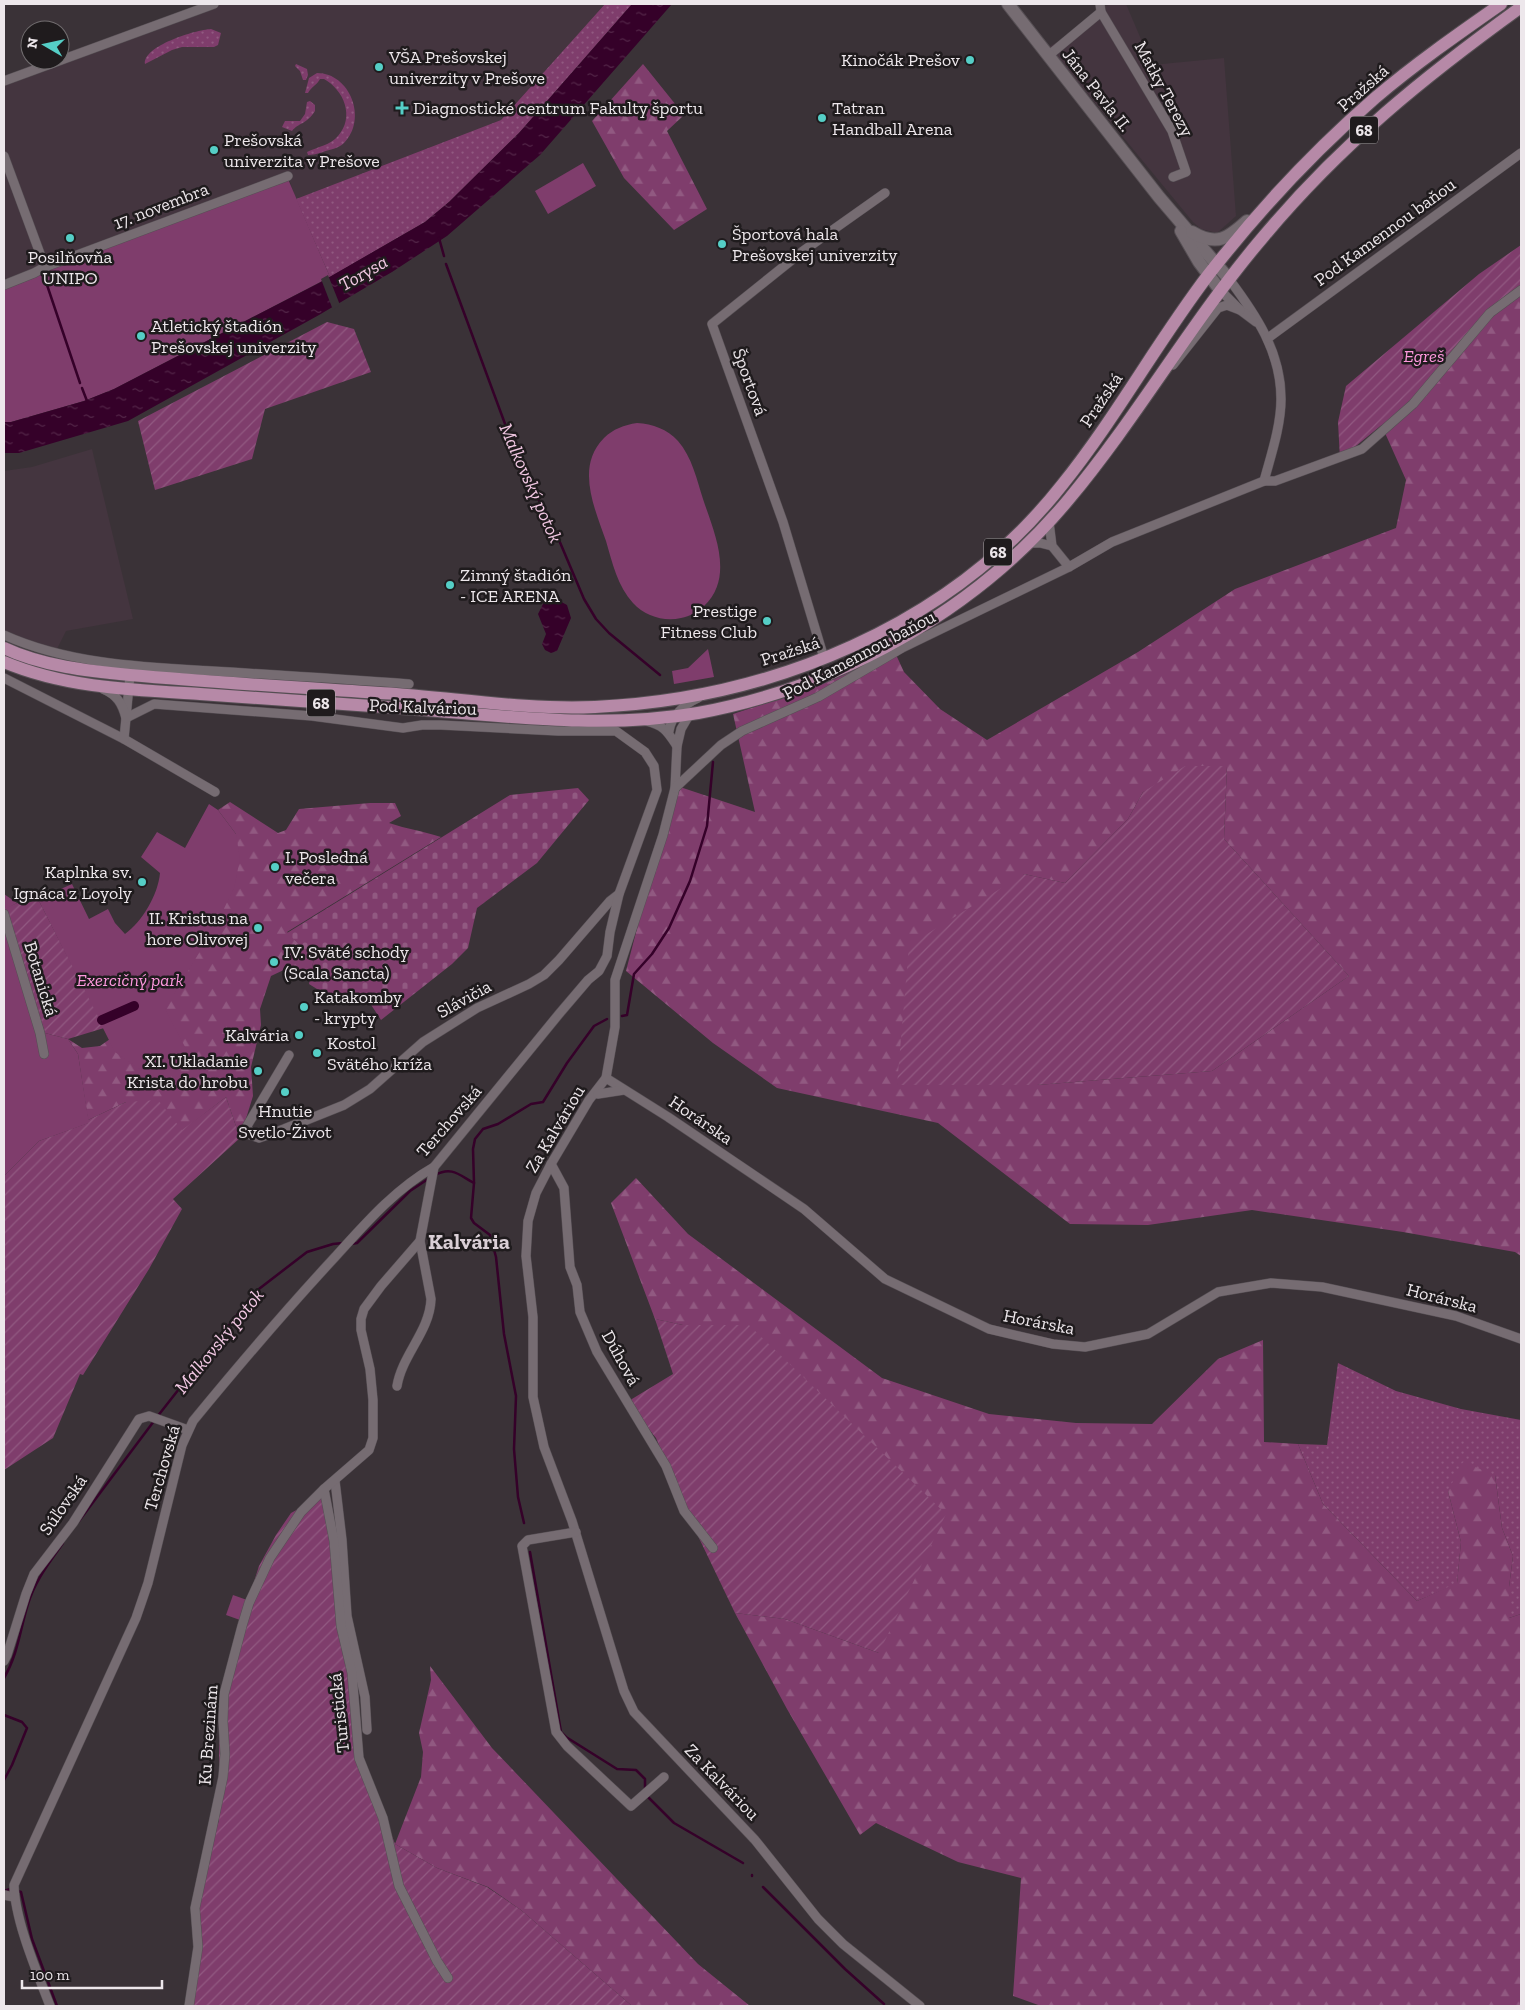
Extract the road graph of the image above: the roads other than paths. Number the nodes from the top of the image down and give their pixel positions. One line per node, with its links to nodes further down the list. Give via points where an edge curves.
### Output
1 (214, 4): 4 (street)
2 (1008, 4): 7 (street, Jána Pavla II.)
3 (1501, 4): 15 (main road, Pražská / 68, via 1428,55 1374,99)
4 (199, 6): 8 (street)
5 (1101, 8): 7 (street); 12 (street, Matky Terezy, via 1172,131 1186,172)
6 (1521, 8): 21 (main road, Pražská / 68, via 1456,54 1367,127 1311,183)
7 (1048, 56): 14 (street, Jána Pavla II.)
8 (4, 81)
9 (1521, 153): 28 (street, Pod Kamennou baňou)
10 (4, 156): 19 (street)
11 (288, 176): 19 (street, 17. novembra)
12 (1173, 177)
13 (885, 193): 37 (street, Športová, via 803,251 712,324 784,522)
14 (1159, 197): 16 (street, Jána Pavla II.); 17 (street, Jána Pavla II.)
15 (1268, 203): 16 (street, via 1224,239 1207,239); 18 (main road, Pražská / 68)
16 (1188, 230): 18 (street, Jána Pavla II.)
17 (1199, 262): 20 (street, Jána Pavla II.); 25 (street, via 1199,282)
18 (1217, 264): 20 (main road, Pražská / 68); 21 (street, Jána Pavla II.)
19 (45, 267): 22 (street, 17. novembra)
20 (1208, 275): 23 (street, Jána Pavla II.); 25 (main road, Pražská / 68)
21 (1229, 279): 23 (main road, Pražská / 68); 27 (street)
22 (4, 284)
23 (1220, 290): 26 (street); 29 (main road, Pražská / 68)
24 (1521, 290): 30 (street, Pod Kamennou baňou, via 1490,313 1413,404 1362,449 1274,481)
25 (1193, 296): 37 (main road, Pražská / 68, via 1084,456 1027,524 975,572 944,594 886,630)
26 (1240, 310): 27 (street); 29 (street, Pražská, via 1227,305 1218,308 1182,356)
27 (1260, 325): 28 (street)
28 (1268, 338): 30 (street, via 1278,366 1282,400)
29 (1150, 391): 31 (main road, Pražská / 68)
30 (1264, 481): 34 (street, Pod Kamennou baňou, via 1112,542)
31 (1049, 522): 32 (main road, Pražská / 68); 33 (street)
32 (1027, 543): 33 (street); 46 (main road, Pražská / 68, via 988,580 953,605 868,656 773,694)
33 (1052, 546): 34 (street)
34 (1069, 567): 54 (street, Pod Kamennou baňou, via 902,648 818,697 742,731)
35 (4, 635): 41 (street, Pod Kalváriou, via 50,652 96,661)
36 (4, 648): 39 (main road, Pod Kalváriou / 68, via 45,662)
37 (824, 658): 44 (main road, Pražská / 68, via 767,678)
38 (4, 662): 42 (main road, Pod Kalváriou / 68, via 58,680)
39 (130, 676): 43 (street); 45 (main road, Pod Kalváriou / 68, via 547,707 594,707)
40 (4, 678): 52 (street)
41 (409, 684)
42 (94, 686): 43 (main road, Pod Kalváriou / 68); 48 (street, via 111,692 119,699)
43 (129, 690): 48 (street); 49 (main road, Pod Kalváriou / 68, via 420,709 548,721)
44 (711, 692): 45 (main road, Pražská / 68); 47 (street, via 690,701)
45 (655, 701): 47 (street)
46 (697, 713): 47 (main road, Pražská / 68); 50 (street, via 688,717)
47 (676, 716): 49 (main road, Pod Kalváriou / 68); 50 (street); 51 (street, via 671,720)
48 (126, 718): 52 (street); 56 (street, Pod Kalváriou, via 154,704 312,716 403,728 441,725 616,731 644,752 654,766)
49 (641, 719): 51 (street)
50 (680, 729): 53 (street, Za Kalváriou)
51 (668, 732): 53 (street)
52 (124, 740): 57 (street)
53 (677, 751): 54 (street, via 681,766); 55 (street, Za Kalváriou)
54 (693, 770): 55 (street, Pod Kamennou baňou)
55 (675, 788): 56 (street); 61 (street, Za Kalváriou, via 663,835)
56 (657, 790): 58 (street, Slávičia)
57 (215, 792)
58 (619, 894): 60 (street, Terchovská, via 607,956); 63 (street, Slávičia, via 544,975 477,1008 423,1042 370,1089 344,1105 284,1129 259,1138 250,1135 247,1126)
59 (4, 914): 62 (street, Botanická)
60 (599, 972): 61 (street); 68 (street, Terchovská, via 559,1014)
61 (615, 980): 64 (street, Za Kalváriou, via 615,1027)
62 (44, 1054)
63 (290, 1055)
64 (606, 1078): 65 (street, Horárska); 67 (street, Za Kalváriou)
65 (624, 1090): 66 (street); 70 (street, Horárska, via 804,1209 886,1279 989,1329 1054,1344 1085,1347 1148,1334 1218,1292 1271,1283 1322,1287 1456,1316)
66 (598, 1094)
67 (551, 1164): 75 (street, Za Kalváriou, via 536,1193 528,1221 526,1256 533,1321 533,1397 544,1447); 76 (street, Dúhová, via 564,1188 570,1267 577,1285 580,1312 597,1352 666,1466 684,1511)
68 (433, 1175): 69 (street); 72 (street, Terchovská, via 423,1174 386,1202 235,1371)
69 (420, 1241): 71 (street, via 431,1308 398,1374); 73 (street, Ku Brezinám, via 364,1310 361,1330 370,1369 373,1438 369,1450)
70 (1521, 1339)
71 (397, 1386)
72 (188, 1430): 77 (street, Súľovská, via 149,1416 139,1419 73,1522 34,1574); 80 (street, Terchovská, via 136,1618)
73 (335, 1480): 74 (street, Ku Brezinám); 78 (street, Turistická, via 347,1616 365,1697)
74 (324, 1489): 82 (street, Turistická, via 334,1541 341,1626 352,1673 359,1758 383,1818 399,1886); 84 (street, Ku Brezinám, via 301,1512 270,1558 249,1603 236,1646 224,1694 223,1777 195,1908 198,1947)
75 (576, 1532): 79 (street, via 528,1540 522,1546 556,1732 631,1806); 85 (street, Za Kalváriou, via 624,1691 634,1712 755,1840 818,1919 843,1944)
76 (713, 1548)
77 (4, 1661)
78 (366, 1730)
79 (664, 1777)
80 (14, 1892): 81 (street); 83 (street, via 33,1962)
81 (4, 1895)
82 (448, 1978)
83 (50, 2006)
84 (189, 2006)
85 (920, 2006)

